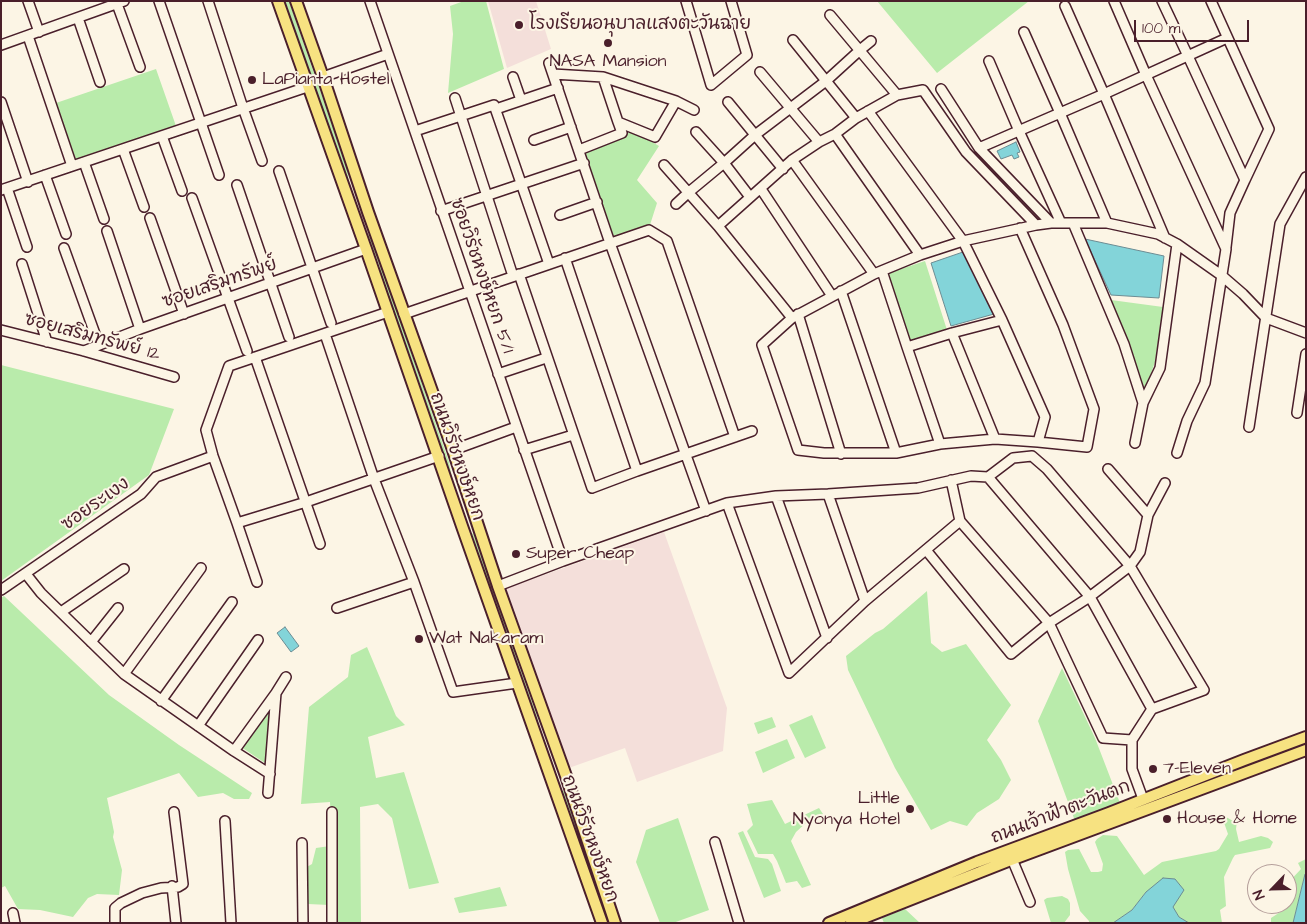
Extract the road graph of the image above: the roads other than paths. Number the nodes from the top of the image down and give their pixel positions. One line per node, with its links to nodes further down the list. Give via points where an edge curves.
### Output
1 (28, 1): 17 (street)
2 (159, 1): 57 (street)
3 (208, 1): 48 (street)
4 (278, 1): 38 (main road, ถนนวิรัชหงษ์หยก)
5 (296, 1): 33 (main road, ถนนวิรัชหงษ์หยก)
6 (370, 1): 25 (street, ซอยวิรัชหงษ์หยก 5/1)
7 (686, 1): 8 (street, via 711,84 747,55)
8 (731, 1)
9 (1114, 1): 32 (street)
10 (1162, 1): 26 (street)
11 (1211, 1): 20 (street)
12 (121, 3): 13 (street); 29 (street)
13 (98, 6): 16 (street)
14 (1065, 6): 41 (street)
15 (830, 15): 24 (street)
16 (78, 18): 17 (street); 37 (street)
17 (39, 32): 19 (street)
18 (1024, 32): 53 (street)
19 (28, 36): 23 (street); 76 (street)
20 (1227, 38): 26 (street); 82 (street, via 1269,129)
21 (793, 40): 36 (street)
22 (871, 41): 24 (street)
23 (1, 45)
24 (860, 50): 36 (street); 42 (street)
25 (388, 54): 33 (street); 59 (street, ซอยวิรัชหงษ์หยก 5/1)
26 (1188, 56): 32 (street); 82 (street)
27 (989, 61): 60 (street)
28 (549, 62): 31 (street)
29 (140, 68)
30 (760, 72): 49 (street)
31 (553, 74): 34 (street); 39 (street)
32 (1146, 75): 41 (street); 117 (street)
33 (323, 77): 97 (main road, ถนนวิรัชหงษ์หยก)
34 (602, 77): 45 (street); 56 (street)
35 (513, 78): 44 (street)
36 (826, 81): 49 (street); 55 (street)
37 (100, 82)
38 (307, 87): 48 (street); 99 (main road, ถนนวิรัชหงษ์หยก)
39 (558, 88): 44 (street); 58 (street)
40 (940, 89): 67 (street)
41 (1104, 94): 53 (street); 111 (street)
42 (897, 95): 52 (street); 106 (street, via 923,90 966,152)
43 (455, 98): 54 (street)
44 (521, 100): 50 (street)
45 (676, 101): 51 (street); 56 (street, via 655,137)
46 (1, 102): 83 (street)
47 (728, 102): 63 (street)
48 (243, 108): 57 (street); 71 (street)
49 (791, 108): 63 (street); 66 (street)
50 (496, 109): 54 (street, via 494,105); 84 (street)
51 (694, 110)
52 (868, 111): 55 (street); 112 (street)
53 (1060, 113): 60 (street); 105 (street)
54 (461, 115): 59 (street); 90 (street)
55 (856, 118): 62 (street)
56 (618, 122): 69 (street, via 622,134)
57 (200, 123): 64 (street); 80 (street)
58 (571, 127): 65 (street); 69 (street)
59 (415, 131): 96 (street, ซอยวิรัชหงษ์หยก 5/1)
60 (1019, 131): 67 (street); 103 (street)
61 (696, 132): 74 (street)
62 (835, 134): 66 (street); 119 (street)
63 (755, 135): 74 (street); 77 (street)
64 (162, 136): 68 (street); 88 (street)
65 (534, 140)
66 (819, 142): 70 (street)
67 (979, 148): 102 (street)
68 (123, 149): 72 (street); 95 (street)
69 (580, 150): 73 (street)
70 (792, 160): 77 (street); 124 (street)
71 (262, 161)
72 (84, 162): 76 (street); 101 (street)
73 (584, 163): 84 (street); 93 (street)
74 (724, 163): 89 (street); 91 (street)
75 (664, 165): 89 (street)
76 (72, 166): 79 (street)
77 (783, 168): 86 (street)
78 (279, 171): 123 (street)
79 (46, 175): 83 (street); 110 (street)
80 (219, 175)
81 (1306, 177): 135 (street, via 1280,224)
82 (1245, 180): 117 (street, via 1230,213)
83 (28, 182): 87 (street)
84 (521, 184): 90 (street); 122 (street)
85 (237, 185): 127 (street)
86 (761, 189): 91 (street); 129 (street)
87 (4, 190): 115 (street)
88 (182, 191)
89 (689, 192): 94 (street); 107 (street)
90 (487, 196): 96 (street); 125 (street)
91 (750, 197): 107 (street)
92 (192, 198): 130 (street)
93 (597, 202): 98 (street); 113 (street)
94 (676, 204)
95 (144, 207)
96 (441, 211): 128 (street, ซอยวิรัชหงษ์หยก 5/1)
97 (368, 212): 99 (main road); 133 (main road, ถนนวิรัชหงษ์หยก)
98 (560, 215)
99 (354, 217): 118 (main road, ถนนวิรัชหงษ์หยก)
100 (150, 218): 132 (street)
101 (104, 219)
102 (1051, 223): 103 (street); 106 (street)
103 (1062, 223): 104 (street)
104 (1073, 223): 105 (street); 155 (street, via 1124,344)
105 (1107, 223): 111 (street)
106 (1036, 225): 108 (street)
107 (718, 226): 134 (street)
108 (1020, 228): 112 (street); 163 (street, via 1064,325 1094,409 1087,447)
109 (107, 231): 138 (street)
110 (66, 234)
111 (1165, 238): 114 (street)
112 (963, 241): 119 (street); 136 (street)
113 (610, 243): 120 (street); 161 (street, via 649,230 667,241); 170 (street)
114 (1177, 244): 126 (street); 155 (street, via 1160,368)
115 (26, 247)
116 (64, 248): 145 (street)
117 (1226, 248): 126 (street)
118 (366, 249): 123 (street, ซอยเสริมทรัพย์); 131 (main road, ถนนวิรัชหงษ์หยก)
119 (920, 255): 124 (street)
120 (565, 258): 122 (street); 175 (street)
121 (22, 264): 144 (street)
122 (549, 264): 125 (street)
123 (312, 269): 127 (street, ซอยเสริมทรัพย์); 137 (street)
124 (878, 272): 129 (street); 146 (street)
125 (516, 275): 128 (street); 151 (street)
126 (1221, 275): 135 (street); 169 (street, via 1205,383 1187,421)
127 (271, 284): 130 (street, ซอยเสริมทรัพย์); 143 (street)
128 (469, 291): 133 (street); 152 (street, ซอยวิรัชหงษ์หยก 5/1)
129 (837, 294): 134 (street); 168 (street)
130 (229, 298): 132 (street, ซอยเสริมทรัพย์); 148 (street)
131 (388, 312): 142 (street); 173 (main road, ถนนวิรัชหงษ์หยก)
132 (184, 314): 138 (street, ซอยเสริมทรัพย์)
133 (404, 314): 166 (main road, ถนนวิรัชหงษ์หยก)
134 (795, 316): 171 (street); 171 (street, via 762,345 798,450)
135 (1266, 318): 141 (street); 158 (street)
136 (1002, 320): 140 (street); 163 (street, via 1045,417)
137 (331, 323)
138 (140, 329): 145 (street, ซอยเสริมทรัพย์)
139 (1, 330): 144 (street, ซอยเสริมทรัพย์ 12)
140 (952, 333): 146 (street); 162 (street)
141 (1306, 333)
142 (325, 334): 150 (street); 177 (street)
143 (289, 336)
144 (47, 342): 147 (street, ซอยเสริมทรัพย์ 12)
145 (99, 345): 147 (street, ซอยเสริมทรัพย์)
146 (907, 347): 165 (street)
147 (84, 351): 153 (street, ซอยเสริมทรัพย์ 12)
148 (247, 351)
149 (1306, 354): 154 (street)
150 (256, 357): 172 (street, via 230,366 206,430); 182 (street)
151 (546, 358): 152 (street); 160 (street)
152 (498, 374): 157 (street, ซอยวิรัชหงษ์หยก 5/1)
153 (174, 377)
154 (1303, 389): 156 (street)
155 (1143, 403): 164 (street)
156 (1296, 413)
157 (516, 426): 166 (street); 167 (street, ซอยวิรัชหงษ์หยก 5/1)
158 (1249, 427)
159 (752, 431): 161 (street)
160 (573, 435): 167 (street); 175 (street, via 592,488)
161 (734, 437): 170 (street)
162 (995, 439): 163 (street); 165 (street)
163 (1038, 442)
164 (1135, 443)
165 (940, 444): 168 (street)
166 (453, 450): 188 (main road, ถนนวิรัชหงษ์หยก)
167 (524, 450): 192 (street, ซอยวิรัชหงษ์หยก 5/1)
168 (896, 453): 171 (street)
169 (1177, 453)
170 (686, 454): 175 (street); 184 (street)
171 (842, 454)
172 (213, 456): 187 (street); 196 (street, ซอยระเงง, via 156,477 141,494)
173 (438, 456): 177 (street); 189 (main road, ถนนวิรัชหงษ์หยก)
174 (1108, 469): 185 (street)
175 (637, 471)
176 (988, 477): 178 (street); 193 (street, via 1013,458 1032,456 1047,469); 201 (street)
177 (374, 479): 182 (street); 198 (street)
178 (951, 480): 180 (street, via 918,488); 186 (street)
179 (1165, 483): 185 (street)
180 (828, 494): 181 (street); 202 (street)
181 (776, 496): 183 (street); 208 (street)
182 (306, 502): 187 (street); 190 (street)
183 (727, 503): 184 (street); 208 (street, via 788,672)
184 (706, 511): 192 (street)
185 (1148, 515): 193 (street, via 1140,552)
186 (960, 521): 191 (street); 207 (street)
187 (238, 523): 197 (street)
188 (477, 524): 189 (main road); 199 (main road, ถนนวิรัชหงษ์หยก)
189 (463, 529): 213 (main road, ถนนวิรัชหงษ์หยก)
190 (320, 544)
191 (926, 550): 202 (street); 207 (street, via 1012,654)
192 (563, 561): 199 (street)
193 (1130, 566): 201 (street); 216 (street, via 1204,690)
194 (201, 568): 211 (street)
195 (124, 569): 206 (street)
196 (26, 574): 200 (street, ซอยระเงง); 206 (street)
197 (257, 582)
198 (414, 582): 205 (street); 213 (street, via 453,692)
199 (498, 586): 223 (main road, ถนนวิรัชหงษ์หยก)
200 (1, 590)
201 (1090, 597): 207 (street); 216 (street)
202 (865, 601): 208 (street)
203 (232, 602): 215 (street)
204 (118, 608): 210 (street)
205 (337, 608)
206 (60, 612): 210 (street)
207 (1049, 623): 219 (street, via 1103,738)
208 (827, 638)
209 (258, 640): 217 (street)
210 (91, 642): 211 (street)
211 (124, 674): 215 (street)
212 (286, 677): 214 (street)
213 (517, 683): 224 (main road, ถนนวิรัชหงษ์หยก)
214 (276, 693): 221 (street); 222 (street)
215 (161, 701): 217 (street)
216 (1152, 709): 219 (street)
217 (198, 726): 221 (street)
218 (1306, 737): 226 (main road, ถนนเจ้าฟ้าตะวันตก)
219 (1132, 740): 226 (street, via 1132,769)
220 (1306, 750): 232 (main road, ถนนเจ้าฟ้าตะวันตก)
221 (234, 751): 222 (street)
222 (270, 774): 225 (street)
223 (566, 776): 224 (main road); 243 (main road, ถนนวิรัชหงษ์หยก)
224 (552, 781): 242 (main road, ถนนวิรัชหงษ์หยก)
225 (268, 792)
226 (1143, 799): 245 (main road, ถนนเจ้าฟ้าตะวันตก)
227 (174, 812): 233 (street, via 183,882 181,886)
228 (332, 812): 241 (street)
229 (225, 821): 239 (street)
230 (715, 842): 244 (street)
231 (302, 843): 240 (street)
232 (1012, 859): 234 (street); 246 (main road, ถนนเจ้าฟ้าตะวันตก)
233 (172, 886): 237 (street, via 142,893 117,905); 238 (street)
234 (1030, 902)
235 (13, 913): 236 (street)
236 (15, 923)
237 (115, 923)
238 (176, 923)
239 (231, 923)
240 (303, 923)
241 (332, 923)
242 (602, 923)
243 (615, 923)
244 (739, 923)
245 (829, 923)
246 (852, 923)

